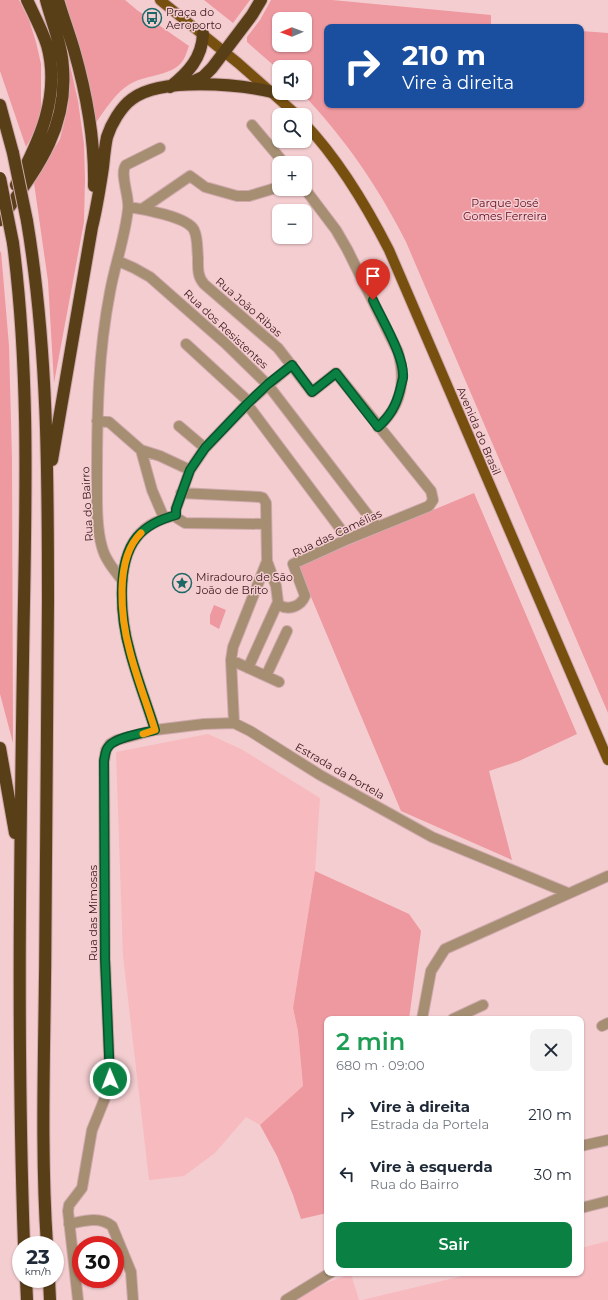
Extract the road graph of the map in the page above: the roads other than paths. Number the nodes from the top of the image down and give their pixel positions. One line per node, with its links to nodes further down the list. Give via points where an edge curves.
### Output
1 (27, 0): 23 (highway, via 47,46 51,71 50,99 44,126 34,151)
2 (46, 0): 24 (highway, via 60,45 63,68 64,87 60,115 54,136 34,172)
3 (160, 0): 6 (main road)
4 (261, 0): 7 (highway)
5 (60, 4): 25 (highway, via 85,95 94,173)
6 (203, 34): 7 (main road); 9 (highway, via 201,48 192,66)
7 (224, 52): 8 (highway, via 203,77); 10 (main road)
8 (185, 85): 9 (highway); 10 (highway, via 237,86)
9 (169, 87): 25 (highway, via 144,93 132,99 113,122 107,136)
10 (272, 92)
11 (281, 100): 13 (main road)
12 (0, 105): 37 (highway, bridge, via 14,153 34,265 40,322)
13 (289, 108)
14 (252, 125): 17 (street)
15 (312, 132): 55 (main road, Avenida do Brasil, via 353,186 389,250)
16 (160, 148): 21 (street, Rua do Bairro, via 124,167)
17 (278, 156)
18 (0, 178): 56 (highway, bridge, via 19,288 25,421)
19 (272, 189): 22 (street, via 249,196 237,196 205,187 190,176)
20 (310, 196): 33 (street, via 347,249 402,364 403,377 392,413)
21 (128, 207): 22 (street, Rua João Ribas); 26 (street, Rua do Bairro)
22 (142, 209): 28 (street, Rua João Ribas, via 178,219 192,227 197,238 198,272 201,280 278,348)
23 (0, 215)
24 (0, 220)
25 (92, 227): 37 (highway)
26 (118, 261): 29 (street, Rua dos Resistentes, via 150,277); 31 (street, Rua do Bairro, via 104,328)
27 (186, 344): 30 (street)
28 (292, 365): 29 (street); 33 (street, Rua João Ribas, via 312,392 336,373)
29 (268, 384): 30 (street); 42 (street, Rua dos Resistentes)
30 (248, 403): 34 (street); 43 (street)
31 (97, 421): 35 (street, via 109,422); 45 (street, Rua do Bairro, via 99,536 105,556)
32 (179, 426): 34 (street)
33 (378, 427): 42 (street, Rua das Camélias, via 431,491 433,500 431,504)
34 (205, 448): 36 (street)
35 (141, 450): 36 (street); 40 (street, via 152,490)
36 (190, 470): 38 (street)
37 (48, 482): 68 (highway, via 43,1114)
38 (181, 493): 39 (street); 41 (street, via 263,498 266,503)
39 (176, 515): 40 (street); 41 (street, via 186,523)
40 (164, 518): 45 (street, via 153,523 137,537 125,560)
41 (266, 524): 44 (street)
42 (377, 527): 43 (street, Rua das Camélias)
43 (348, 539): 46 (street, Rua das Camélias, via 293,564 305,592 303,602 287,608)
44 (267, 561): 46 (street, via 276,586); 48 (street, via 237,635)
45 (122, 580): 53 (street, via 125,627 130,652)
46 (278, 602): 49 (street)
47 (287, 631): 50 (street)
48 (231, 660): 49 (street); 52 (street)
49 (248, 668): 50 (street)
50 (266, 676): 51 (street)
51 (279, 682)
52 (234, 723): 53 (street); 58 (street, Estrada da Portela, via 320,775 432,837)
53 (155, 730): 66 (street, Rua das Mimosas, via 110,744 104,761 105,959 110,1079 92,1130 82,1188 69,1205)
54 (0, 748): 56 (highway)
55 (608, 760)
56 (20, 862): 67 (highway, via 20,1104)
57 (608, 876): 58 (street)
58 (568, 893): 60 (street, via 444,948 431,971)
59 (483, 1005): 61 (street)
60 (423, 1016)
61 (459, 1016)
62 (608, 1140): 63 (street)
63 (584, 1145)
64 (608, 1201): 65 (street)
65 (584, 1207)
66 (69, 1224): 74 (street, Rua das Mimosas); 75 (street, via 100,1220 112,1226 131,1272)
67 (24, 1236)
68 (46, 1236)
69 (325, 1276): 76 (street)
70 (26, 1288): 72 (highway)
71 (49, 1288): 73 (highway)
72 (27, 1300)
73 (50, 1300)
74 (78, 1300)
75 (133, 1300)
76 (286, 1300)

